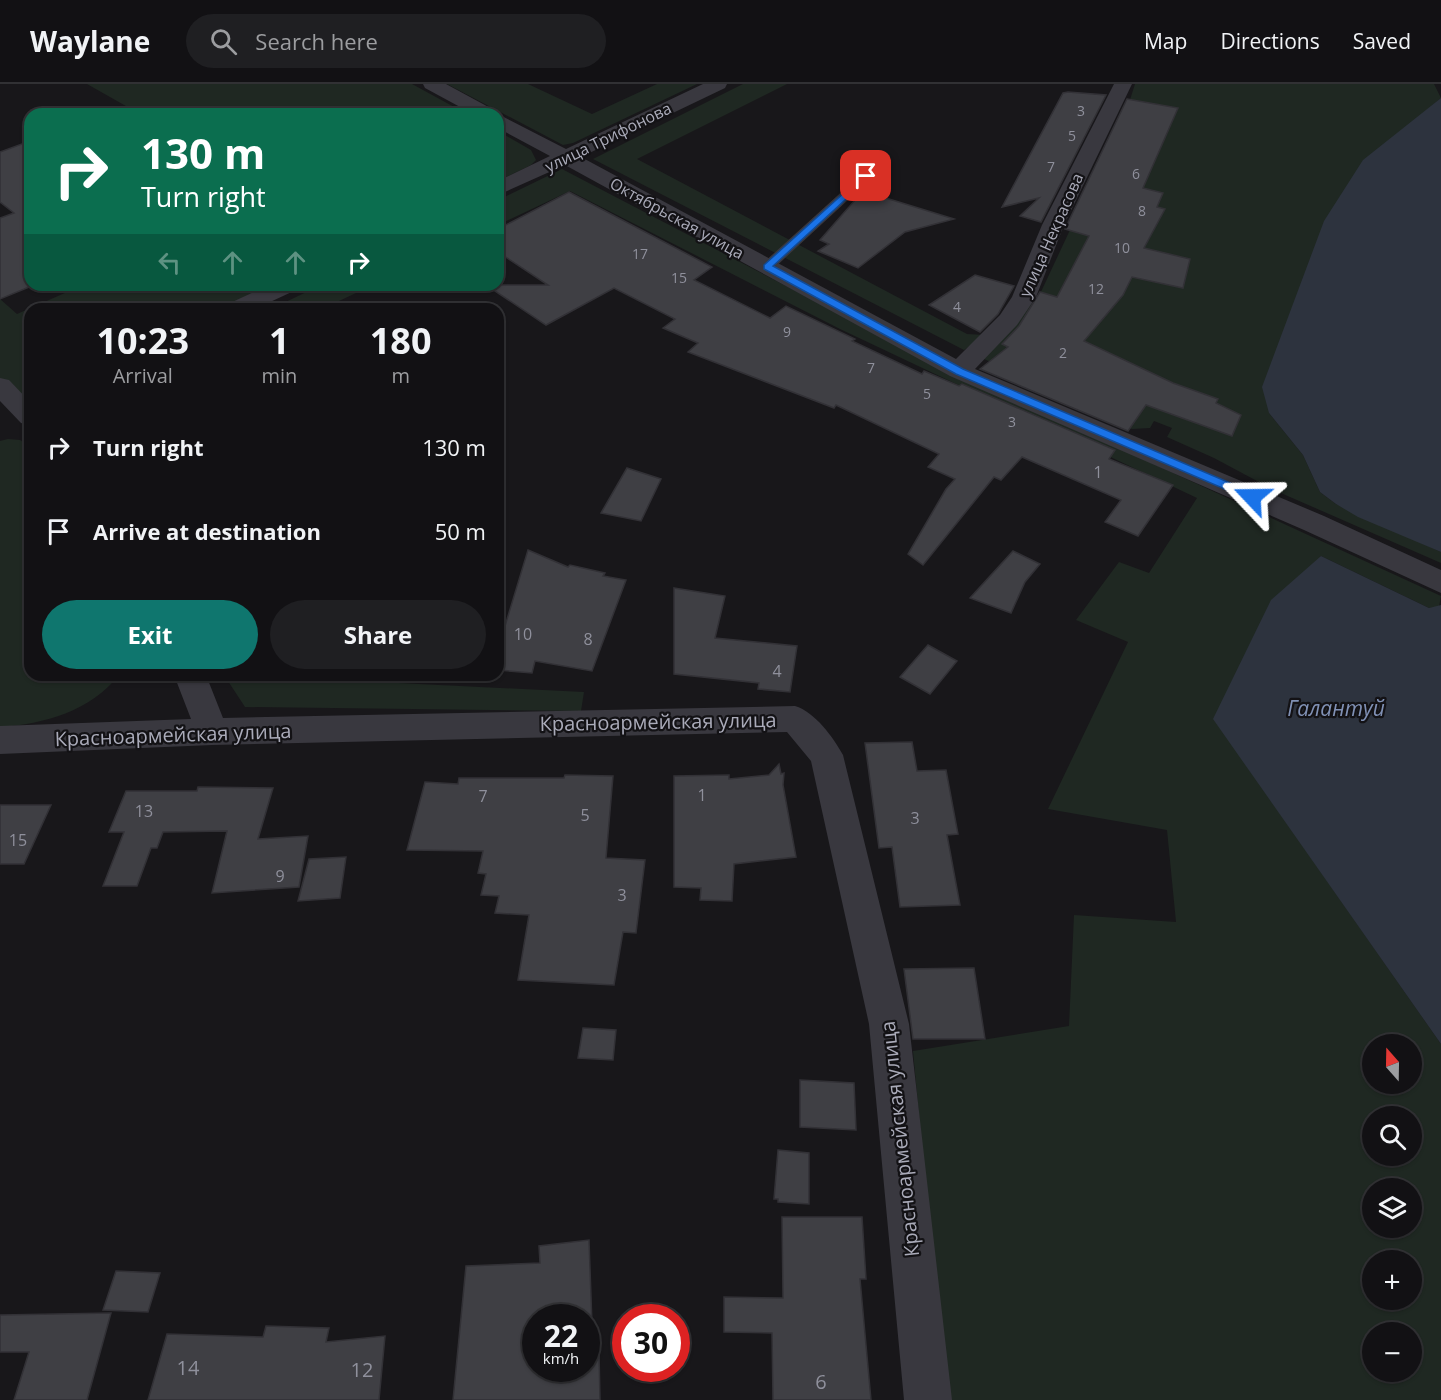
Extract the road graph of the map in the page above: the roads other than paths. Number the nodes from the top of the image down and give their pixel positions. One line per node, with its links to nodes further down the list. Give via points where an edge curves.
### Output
1 (432, 84): 4 (street)
2 (718, 84): 6 (street, улица Трифонова)
3 (1123, 84): 12 (street, улица Некрасова, via 1053,225 1024,297 1009,320)
4 (476, 108)
5 (504, 123): 6 (street, Октябрьская улица)
6 (566, 157): 8 (street, улица Трифонова); 9 (street, Октябрьская улица)
7 (883, 161): 9 (lane)
8 (504, 186)
9 (767, 267): 12 (street, Октябрьская улица)
10 (275, 291): 11 (street)
11 (249, 303)
12 (959, 371): 15 (street, Октябрьская улица)
13 (0, 386): 14 (street)
14 (20, 411)
15 (1441, 582)
16 (192, 681): 17 (street)
17 (212, 732): 18 (street, Красноармейская улица); 19 (street, Красноармейская улица, via 795,719 826,755 889,1024)
18 (0, 740)
19 (928, 1400)

